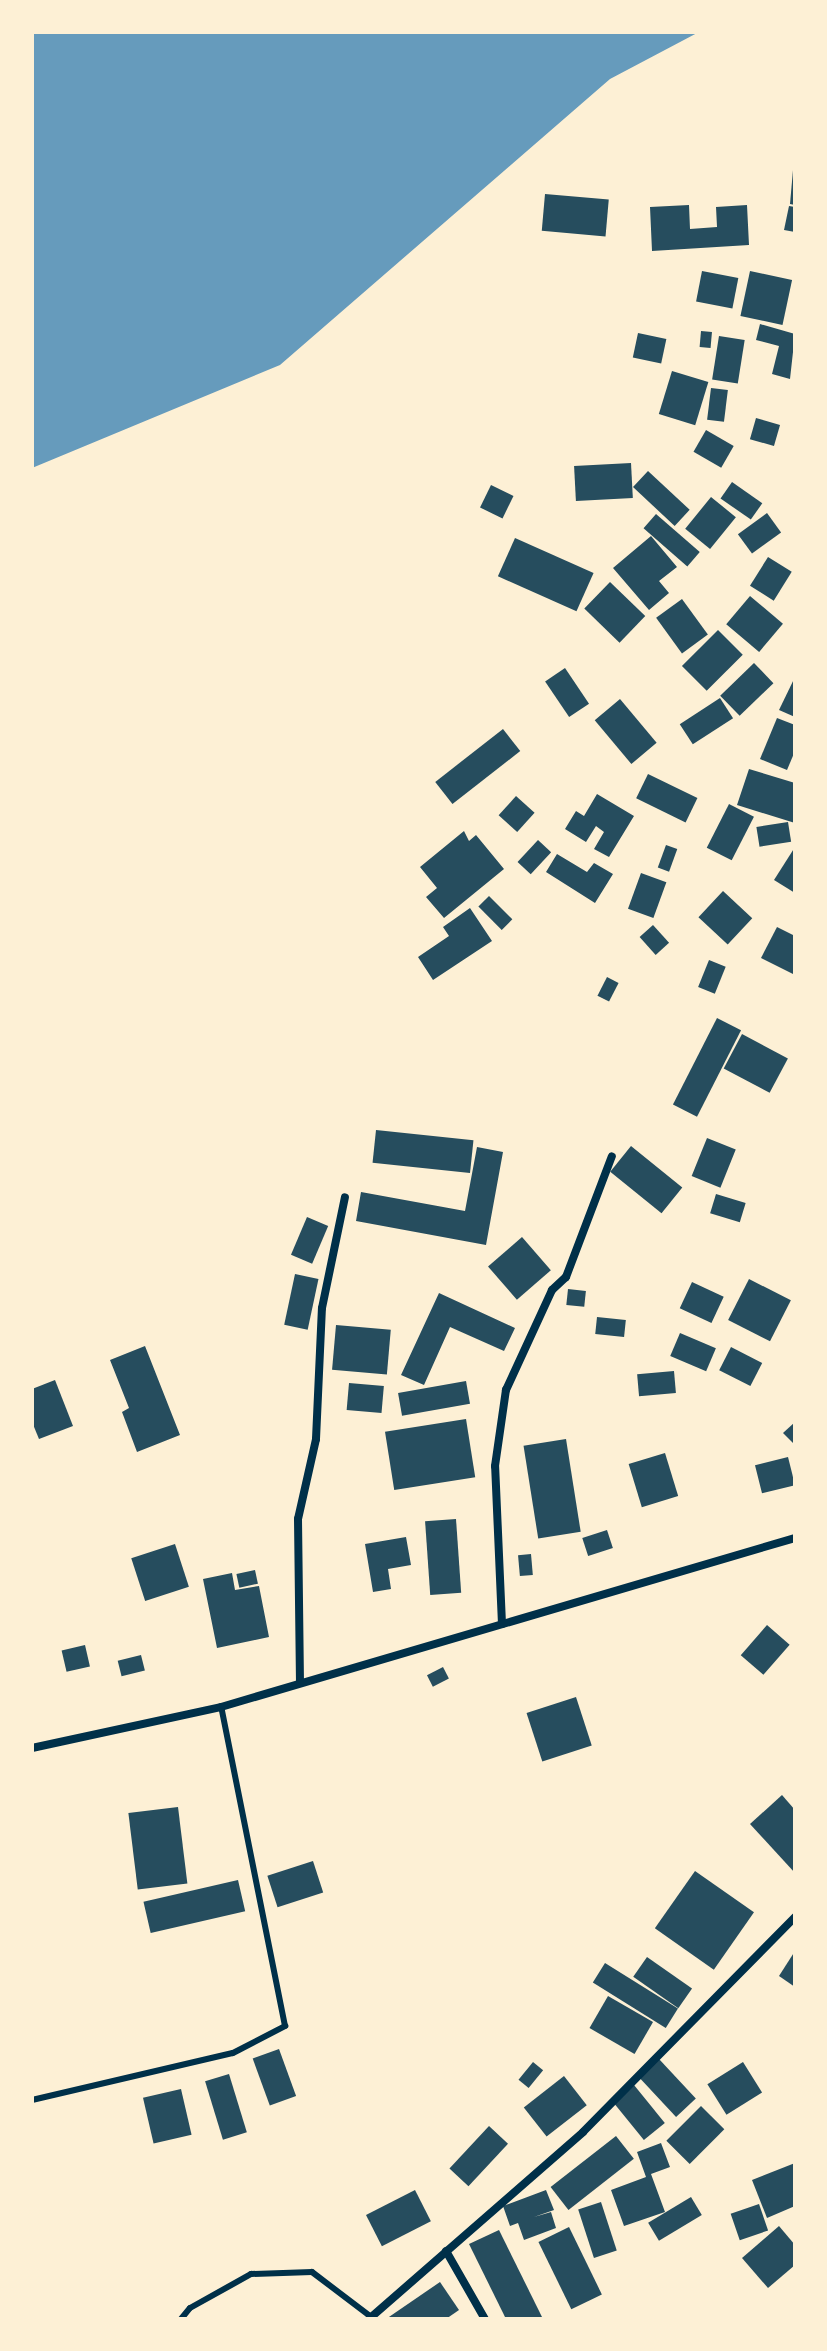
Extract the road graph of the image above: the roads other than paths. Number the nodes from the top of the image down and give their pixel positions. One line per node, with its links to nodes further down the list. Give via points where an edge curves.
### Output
1 (612, 1156): 4 (street, via 566,1277 552,1290 506,1390 495,1466)
2 (345, 1197): 5 (street, via 322,1308 316,1439 298,1519)
3 (795, 1538): 4 (street)
4 (502, 1624): 5 (street)
5 (300, 1683): 6 (street)
6 (221, 1707): 7 (street); 9 (lane, via 285,2026 233,2053)
7 (32, 1748)
8 (795, 1917): 10 (street, via 583,2132)
9 (32, 2100)
10 (446, 2251): 11 (street); 13 (street)
11 (370, 2317): 12 (lane, via 312,2272 251,2274 190,2308)
12 (181, 2319)
13 (485, 2319)

